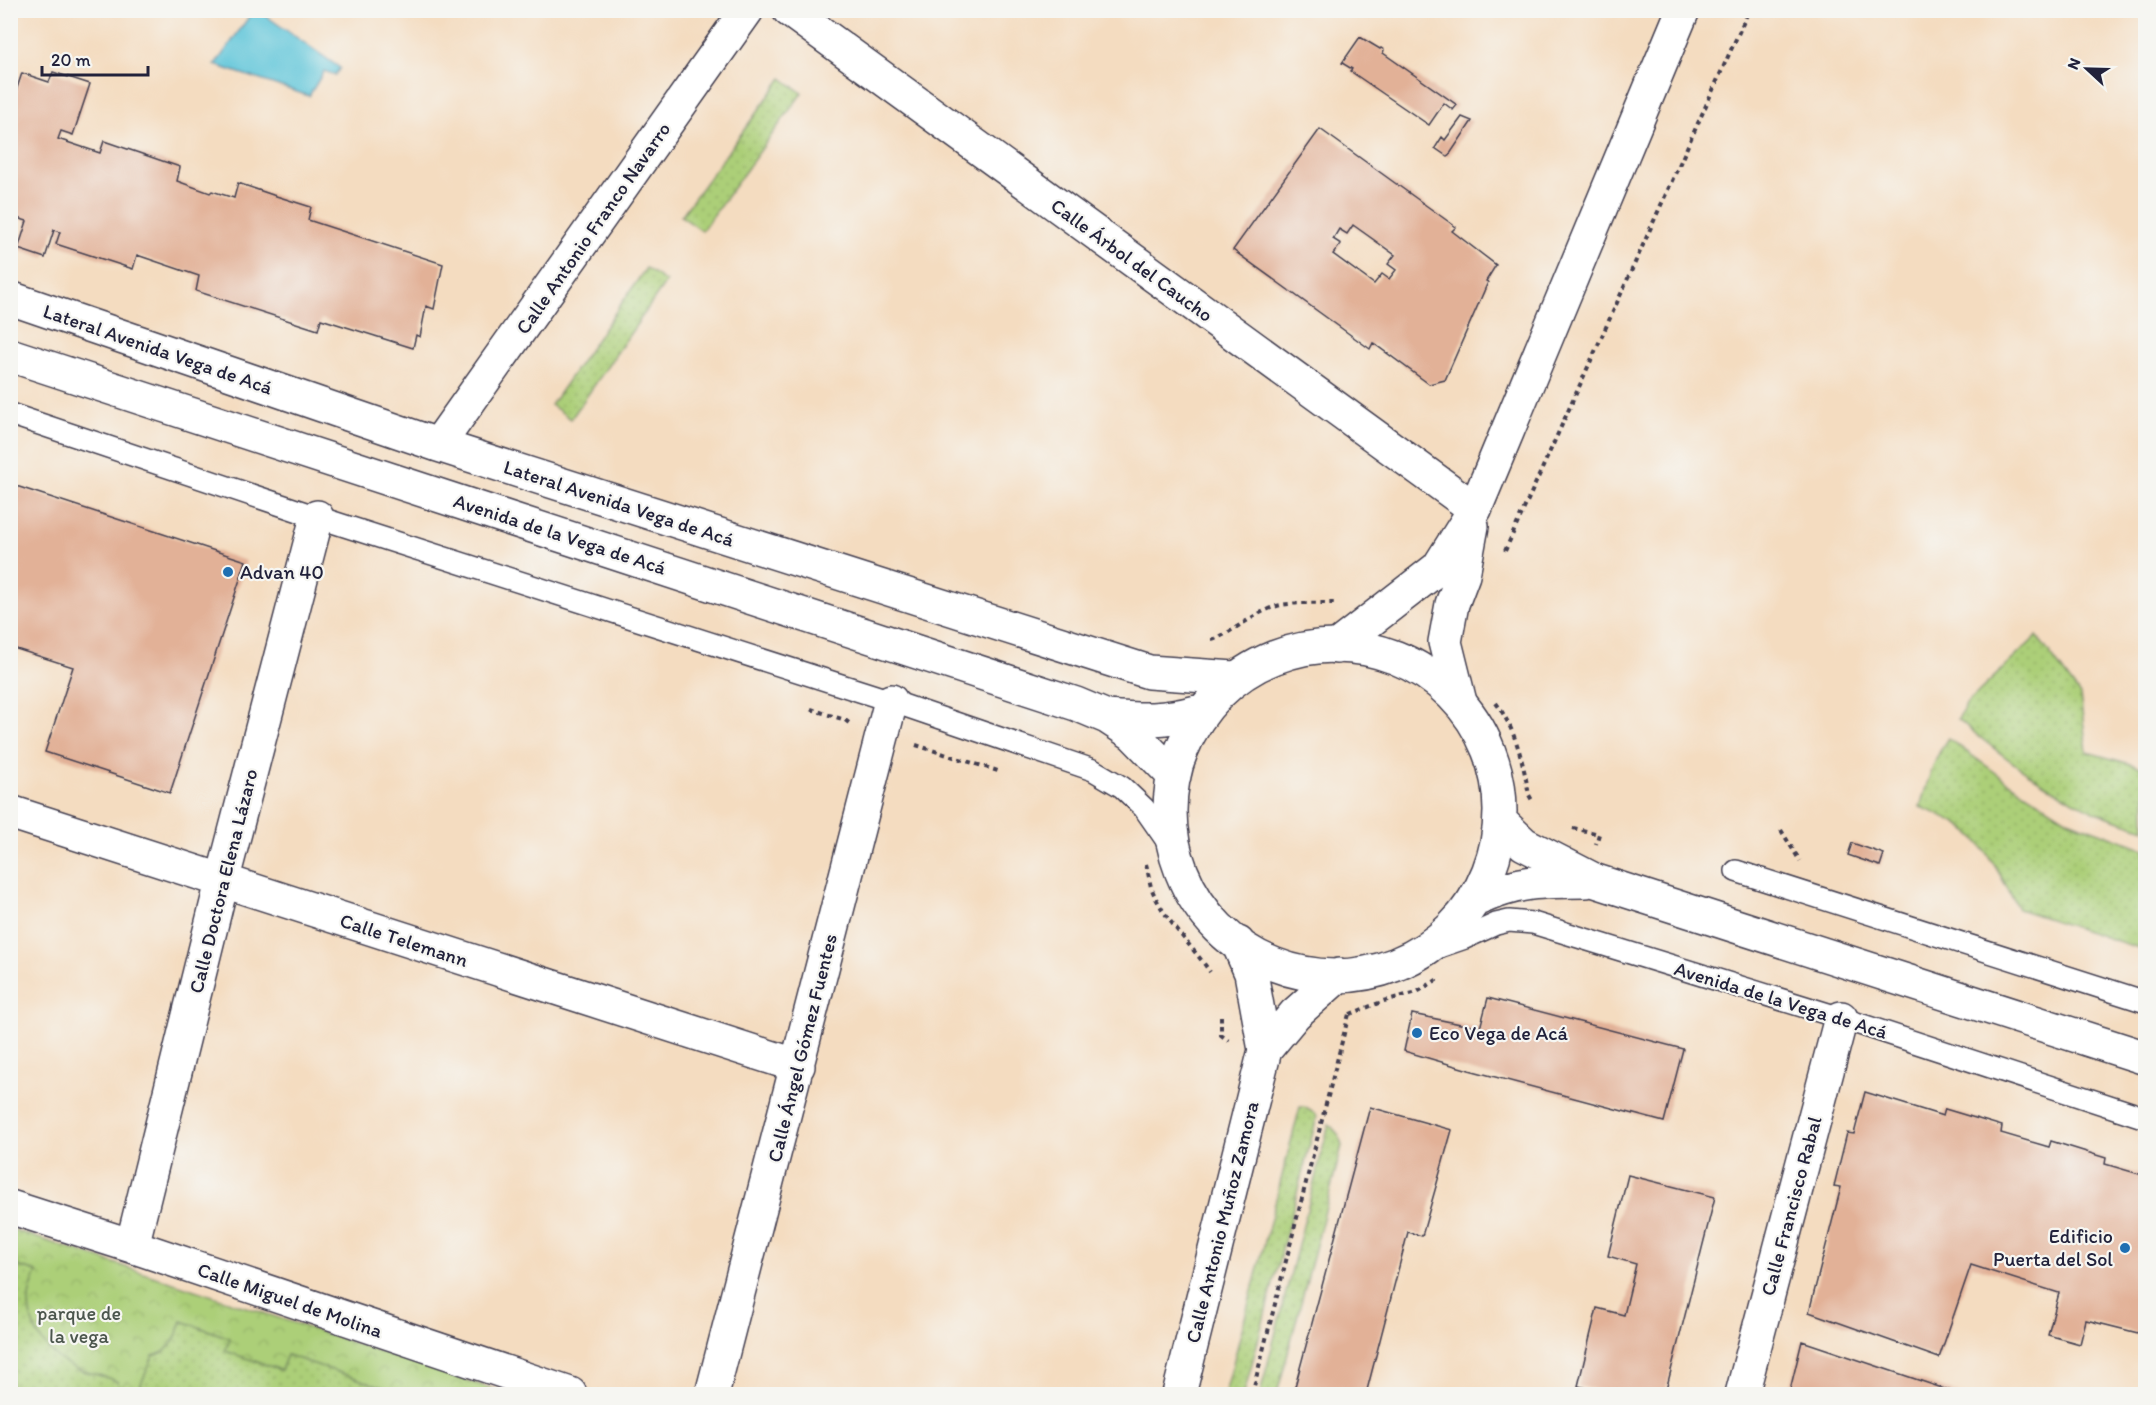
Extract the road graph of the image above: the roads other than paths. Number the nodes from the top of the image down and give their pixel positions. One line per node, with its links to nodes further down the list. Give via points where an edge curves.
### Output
1 (747, 10): 7 (street, Calle Antonio Franco Navarro)
2 (789, 10): 8 (street, Calle Árbol del Caucho)
3 (1683, 10): 8 (street)
4 (10, 298): 7 (street, Lateral Avenida Vega de Acá)
5 (10, 355): 15 (street, Avenida de la Vega de Acá, via 853,630)
6 (10, 414): 9 (lane)
7 (438, 445): 11 (street, Lateral Avenida Vega de Acá, via 1149,672)
8 (1475, 509): 10 (street, via 1438,568); 12 (street, via 1445,642)
9 (317, 517): 13 (lane); 22 (street, Calle Doctora Elena Lázaro)
10 (1336, 647): 11 (street, via 1293,651 1261,662); 12 (street, via 1369,649 1401,661)
11 (1234, 678): 14 (street)
12 (1476, 700): 18 (street, via 1498,789)
13 (891, 701): 19 (lane, via 1093,770 1122,787 1144,808); 31 (street, Calle Ángel Gómez Fuentes)
14 (1197, 712): 15 (street, Avenida de la Vega de Acá, via 1147,721); 16 (street, via 1187,729)
15 (1107, 717): 16 (street, Avenida de la Vega de Acá, via 1133,734)
16 (1174, 776): 19 (street, via 1170,802)
17 (10, 812): 22 (street, Calle Telemann)
18 (1502, 823): 21 (street, via 1524,844); 23 (street, via 1499,858)
19 (1176, 854): 24 (street, via 1186,889 1200,910)
20 (1736, 871): 27 (lane)
21 (1596, 881): 23 (street, via 1545,880); 30 (street)
22 (222, 882): 31 (street, Calle Telemann); 34 (street, Calle Doctora Elena Lázaro)
23 (1477, 899): 25 (street, via 1451,926)
24 (1238, 943): 26 (street, via 1304,974); 29 (street, Calle Antonio Muñoz Zamora, via 1251,973)
25 (1414, 952): 26 (street, via 1365,973); 28 (lane, Avenida de la Vega de Acá, via 1436,948 1509,921 1533,923)
26 (1339, 975): 29 (street, Calle Antonio Muñoz Zamora, via 1295,1014)
27 (2145, 1002)
28 (1841, 1018): 32 (lane, Avenida de la Vega de Acá); 38 (street, Calle Francisco Rabal)
29 (1265, 1050): 37 (street, Calle Antonio Muñoz Zamora)
30 (2145, 1058)
31 (798, 1066): 36 (street, Calle Ángel Gómez Fuentes)
32 (2145, 1118)
33 (10, 1207): 34 (street, Calle Miguel de Molina)
34 (132, 1246): 35 (street, Calle Miguel de Molina)
35 (570, 1395)
36 (712, 1395)
37 (1179, 1395)
38 (1743, 1395)

